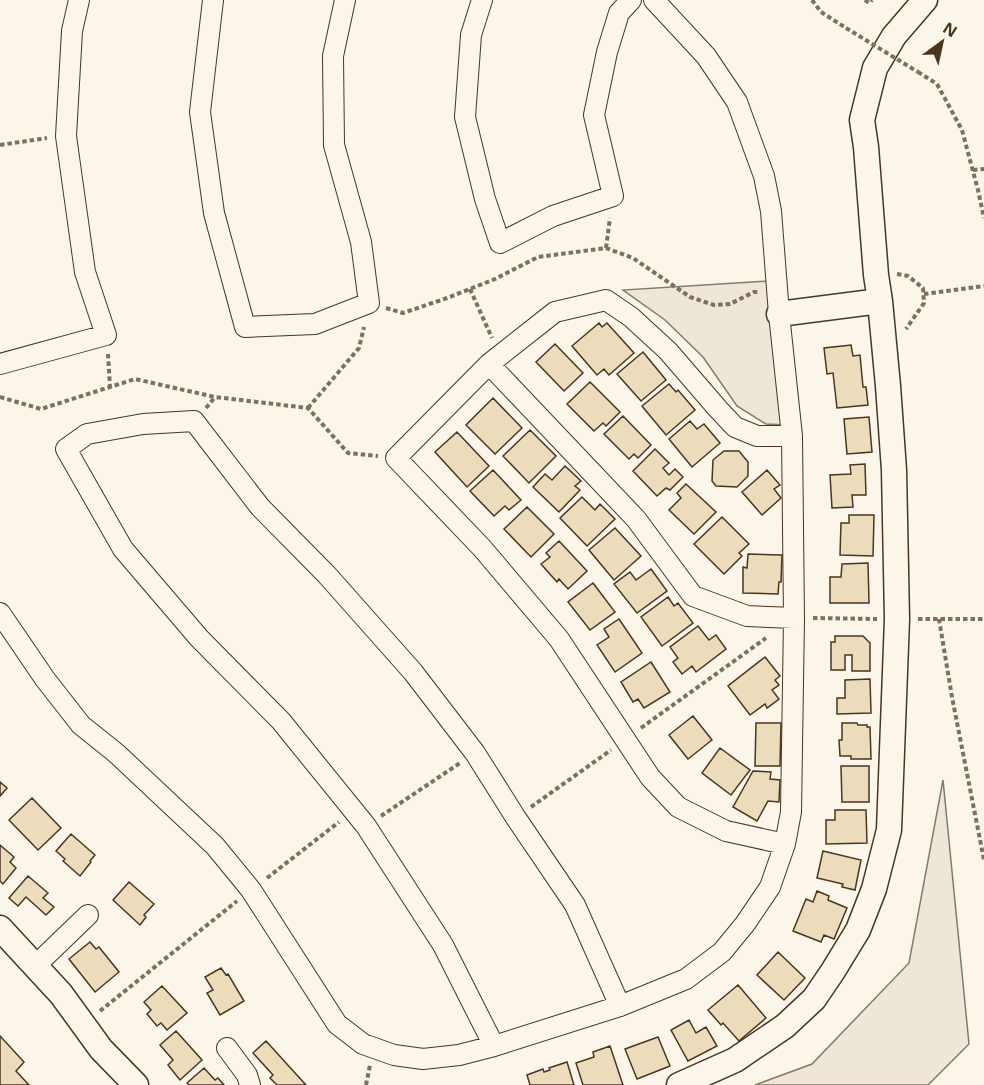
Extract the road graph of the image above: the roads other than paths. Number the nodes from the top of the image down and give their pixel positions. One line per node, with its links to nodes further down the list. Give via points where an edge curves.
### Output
1 (79, 0): 10 (street, via 72,31 66,136 85,272 106,335)
2 (213, 0): 3 (street, via 200,112 214,213 246,327 315,324 369,303 361,242 334,145 333,56)
3 (345, 0)
4 (482, 0): 5 (street, via 471,35 465,117 500,243 553,216 613,196 594,115 619,13)
5 (632, 0)
6 (654, 0): 9 (street, via 706,56 736,102 764,176)
7 (926, 0): 8 (street, via 894,36 875,68 862,120)
8 (880, 301): 9 (street); 24 (street, via 894,470 897,619 889,830 874,889 858,930 814,999 785,1026 735,1060)
9 (779, 304): 12 (street)
10 (0, 364)
11 (489, 364): 12 (street, via 555,312 606,300 668,351 735,427 757,436); 14 (street, via 636,519 693,596 747,616); 15 (street, via 396,459 482,548 559,639 650,777 678,807 726,831)
12 (792, 436): 14 (street)
13 (0, 613): 20 (street, via 81,725 215,846 250,890 337,1024 363,1044 394,1056 423,1059)
14 (794, 618): 15 (street, via 791,812)
15 (785, 844): 19 (street, via 770,887 723,952 686,979)
16 (88, 915): 18 (street)
17 (0, 928): 18 (street)
18 (35, 966): 22 (street, via 101,1049)
19 (620, 1006): 20 (street); 20 (street, via 575,904 475,753 413,672 260,507 194,421 143,424 87,434 66,449 123,549 199,638 281,721 360,818 443,945)
20 (494, 1046)
21 (227, 1047): 23 (street, via 248,1075)
22 (136, 1085)
23 (250, 1085)
24 (679, 1085)

